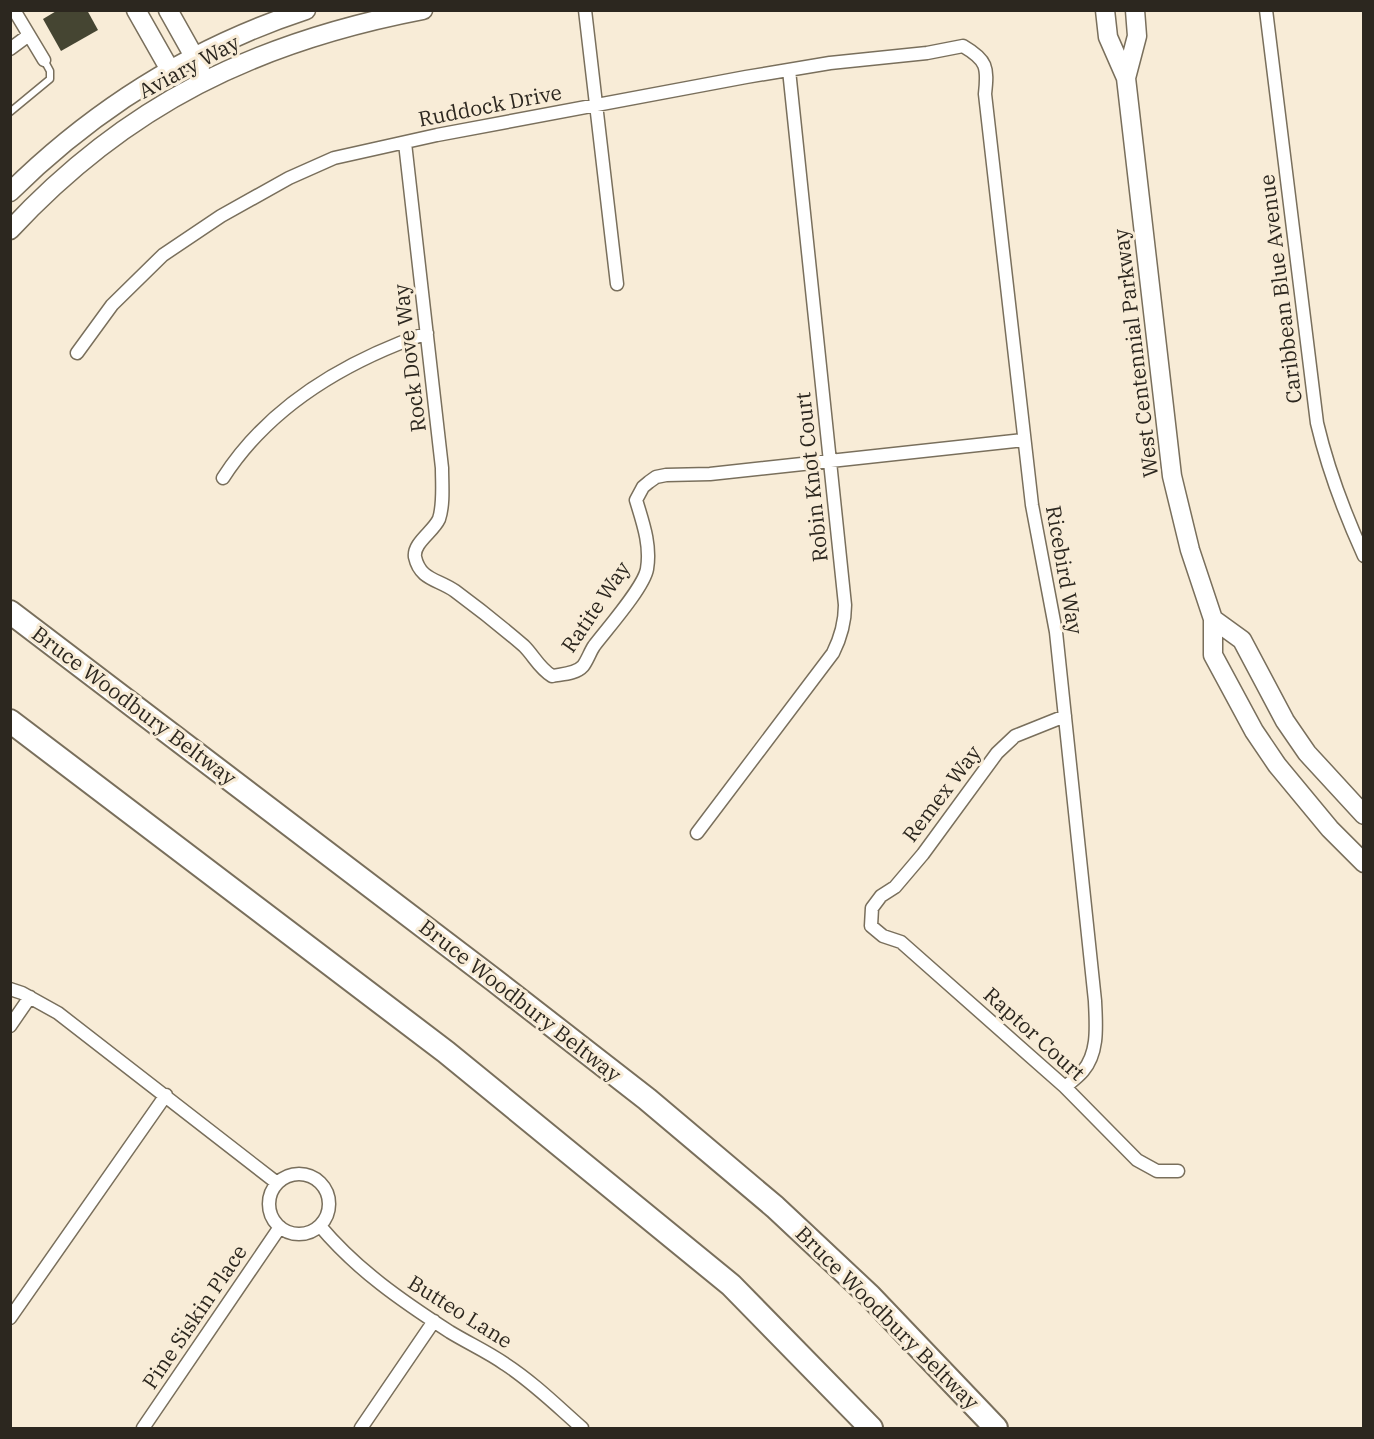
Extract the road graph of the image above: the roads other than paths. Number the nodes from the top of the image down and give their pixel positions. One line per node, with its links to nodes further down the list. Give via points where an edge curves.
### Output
1 (14, 10): 10 (street)
2 (136, 10): 15 (main road)
3 (168, 10): 13 (main road)
4 (306, 10): 13 (main road, Aviary Way)
5 (423, 10): 18 (main road, Aviary Way, via 327,32)
6 (585, 10): 20 (street)
7 (1105, 10): 17 (main road, West Centennial Parkway, via 1108,37)
8 (1135, 10): 17 (main road, West Centennial Parkway, via 1137,36)
9 (1266, 10): 31 (street, Caribbean Blue Avenue, via 1317,423 1330,476)
10 (29, 35): 11 (street); 14 (street)
11 (10, 49)
12 (976, 53): 16 (street, Ruddock Drive, via 963,46); 28 (street, Ricebird Way, via 984,61 987,76 985,94)
13 (194, 56): 15 (main road, Aviary Way); 18 (main road)
14 (44, 60): 21 (lane, via 50,79)
15 (170, 69): 19 (main road); 23 (main road, Aviary Way, via 93,120)
16 (789, 70): 20 (street, Ruddock Drive); 29 (street, Robin Knot Court)
17 (1126, 78): 33 (main road, West Centennial Parkway, via 1172,476)
18 (206, 79): 19 (main road, Aviary Way)
19 (182, 92): 24 (main road, Aviary Way, via 93,153)
20 (597, 106): 22 (street, Ruddock Drive); 25 (street)
21 (10, 112)
22 (405, 143): 26 (street, Rock Dove Way); 27 (street, Ruddock Drive, via 334,158 288,178 220,216 163,255 112,305)
23 (10, 192)
24 (10, 230)
25 (617, 284)
26 (427, 333): 30 (street, via 358,361 284,409 257,433); 34 (street, Rock Dove Way, via 442,490 439,518 418,544 415,555 419,569 454,590 525,647 543,670 552,676)
27 (76, 353)
28 (1024, 440): 29 (street); 35 (street, Ricebird Way, via 1056,632)
29 (830, 460): 34 (street, Ratite Way, via 710,474 666,475 643,487 636,500 646,534 646,572 584,665); 38 (street, Robin Knot Court, via 845,605 840,639)
30 (223, 478)
31 (1364, 556)
32 (10, 612): 56 (highway, Bruce Woodbury Beltway, via 647,1099 775,1207 870,1296)
33 (1212, 619): 37 (main road, via 1242,640 1285,721); 39 (main road, West Centennial Parkway, via 1213,655 1254,731 1330,829)
34 (568, 673)
35 (1065, 716): 40 (street, Remex Way, via 1015,736 996,753 923,854 895,887 881,896); 44 (street, Ricebird Way, via 1096,1034 1091,1059)
36 (10, 721): 55 (highway, via 446,1052 722,1278)
37 (1364, 815)
38 (697, 832)
39 (1364, 863)
40 (871, 917): 44 (street, Raptor Court, via 871,926 883,936 901,942)
41 (10, 989): 42 (street)
42 (30, 998): 43 (street); 45 (street, via 58,1013)
43 (10, 1026)
44 (1065, 1087): 46 (street, Raptor Court, via 1137,1160 1157,1171)
45 (166, 1095): 47 (street); 50 (street)
46 (1178, 1171)
47 (277, 1183): 48 (street, via 302,1173 322,1183 330,1204); 49 (street, via 269,1203 272,1218)
48 (320, 1226): 49 (street, via 300,1234); 51 (street, Butteo Lane, via 360,1268)
49 (280, 1227): 52 (street, Pine Siskin Place)
50 (10, 1318)
51 (434, 1321): 53 (street); 54 (street, Butteo Lane, via 522,1376)
52 (143, 1428)
53 (361, 1428)
54 (582, 1428)
55 (871, 1428)
56 (996, 1428)

